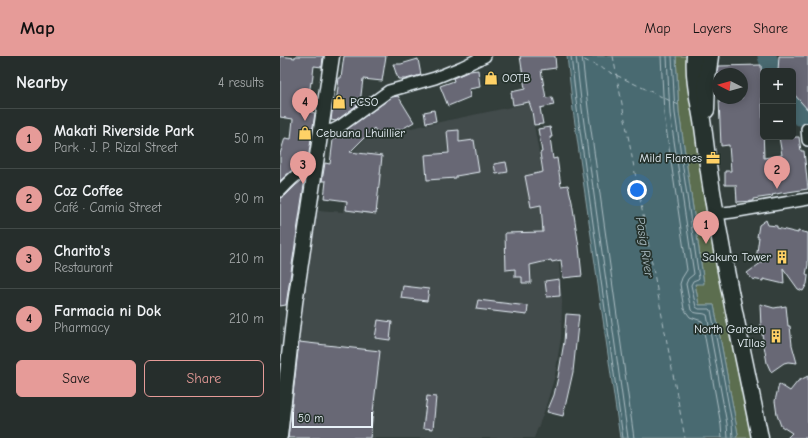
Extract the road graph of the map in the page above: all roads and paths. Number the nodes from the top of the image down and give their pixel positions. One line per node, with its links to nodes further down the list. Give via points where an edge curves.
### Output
1 (332, 56): 4 (street)
2 (485, 56): 4 (street, via 435,78 389,91 339,128)
3 (702, 60): 8 (main road, via 695,87)
4 (321, 131): 5 (street)
5 (315, 169): 6 (street, via 300,172); 9 (street, via 295,303)
6 (280, 191)
7 (808, 199): 8 (street)
8 (715, 214): 10 (main road)
9 (280, 432)
10 (760, 438)

